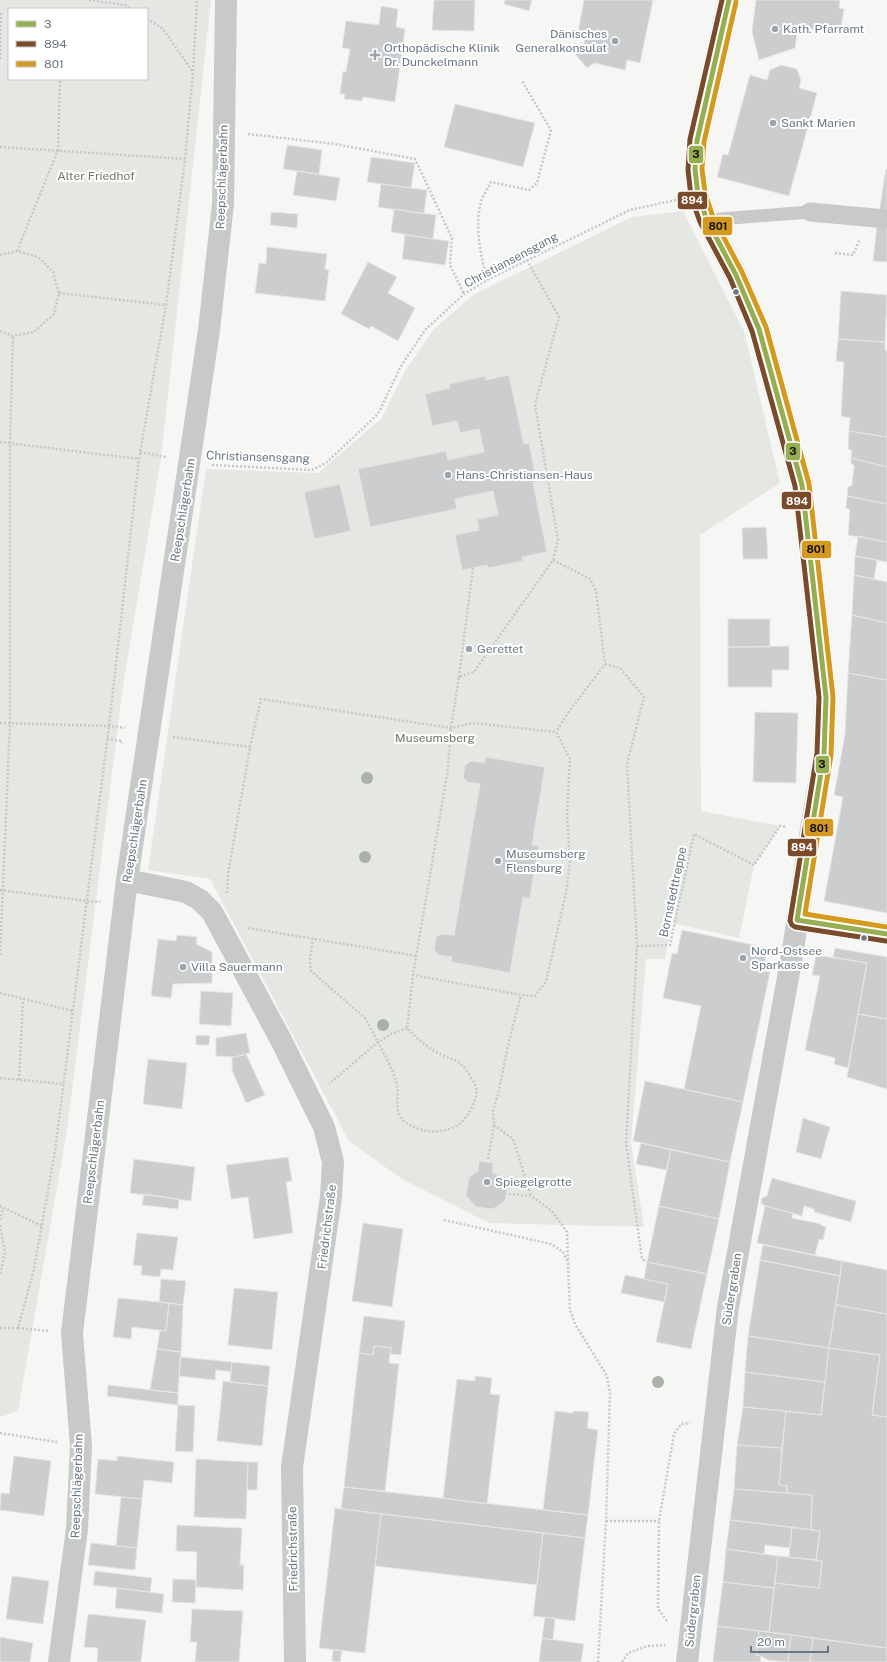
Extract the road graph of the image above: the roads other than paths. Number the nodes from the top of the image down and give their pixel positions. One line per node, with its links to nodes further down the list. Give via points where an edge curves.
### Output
1 (226, 0): 6 (street, Reepschlägerbahn, via 223,212 210,330)
2 (729, 0): 5 (street, Südergraben, via 697,141 695,169 698,195)
3 (810, 212): 4 (street); 5 (lane)
4 (887, 219)
5 (707, 220): 7 (street, Südergraben, via 736,275 759,329 802,486 826,697 824,754)
6 (127, 880): 10 (street, Reepschlägerbahn, via 72,1333 81,1446 77,1530); 11 (street, Friedrichstraße, via 186,892 200,900 212,912 282,1040 324,1127 333,1162 330,1205 292,1467)
7 (797, 920): 8 (street); 9 (street, Südergraben, via 728,1307)
8 (887, 934)
9 (688, 1655)
10 (59, 1662)
11 (295, 1662)

